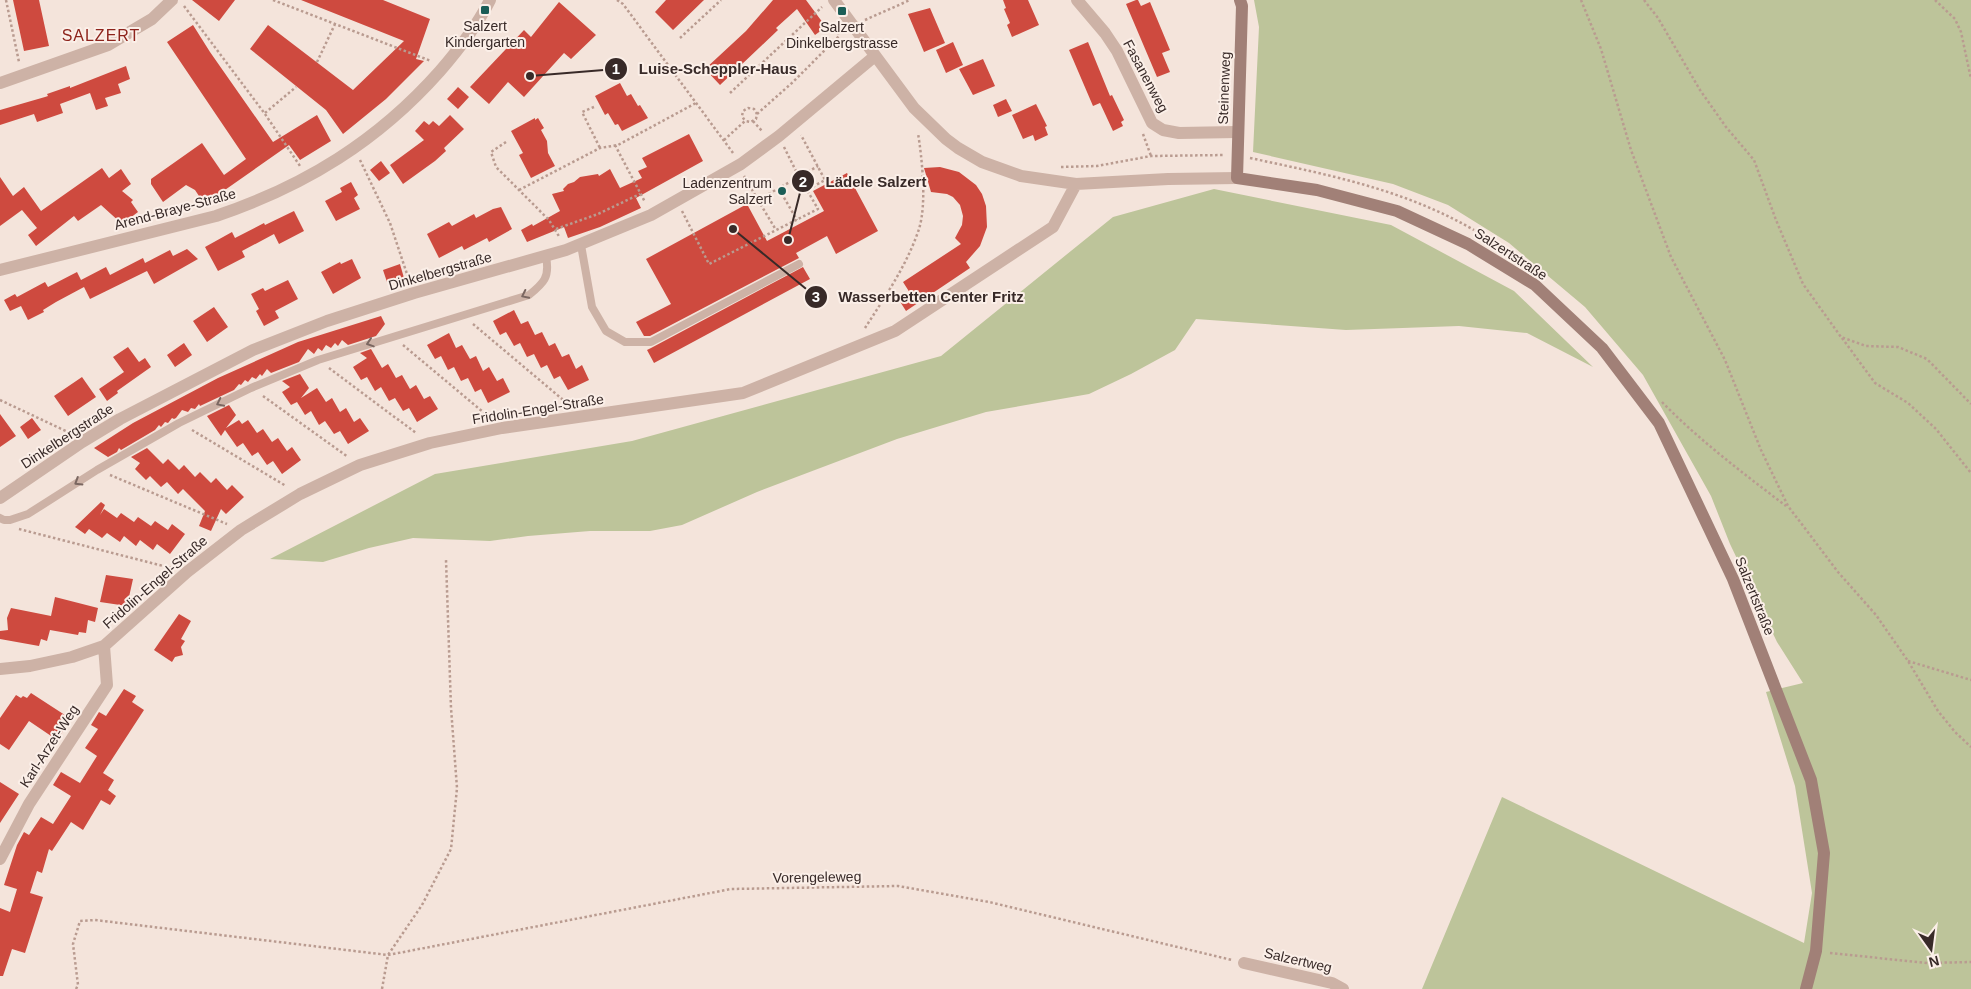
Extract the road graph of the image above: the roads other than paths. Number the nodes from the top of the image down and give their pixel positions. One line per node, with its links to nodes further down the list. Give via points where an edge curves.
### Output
1 (172, 0): 7 (street, via 152,19 108,45)
2 (490, 0): 14 (street, Arend-Braye-Straße, via 466,39 426,86 353,150 307,177 249,205 216,216)
3 (834, 0): 6 (street, Salzertstraße)
4 (1077, 0): 8 (street, Fasanenweg, via 1117,51 1152,123 1163,130 1179,133)
5 (1240, 0): 8 (street, Steinenweg)
6 (875, 56): 10 (street, Salzertstraße, via 914,108 958,148 982,162 1021,176); 11 (street, Dinkelbergstraße, via 740,165 651,215)
7 (0, 83)
8 (1237, 132): 9 (street, Steinenweg)
9 (1237, 178): 10 (street, Salzertstraße); 22 (street, Salzertstraße, via 1317,190 1397,211 1459,239 1535,285 1602,348 1659,424 1733,579 1811,780 1824,853 1816,951)
10 (1076, 184): 17 (street, Fridolin-Engel-Straße, via 1053,226 895,331 743,394 502,428 430,443 360,465 300,494 241,530)
11 (581, 245): 12 (street, Dinkelbergstraße); 13 (lane, via 592,307 606,331 625,342 651,342)
12 (546, 257): 15 (street, Dinkelbergstraße, via 414,293 253,350 84,441); 16 (lane, one-way to 16, via 546,278 529,295 318,360 251,388 180,423 28,514 10,520)
13 (799, 264)
14 (0, 270)
15 (0, 498)
16 (0, 518)
17 (104, 646): 18 (street, Fridolin-Engel-Straße, via 72,657); 19 (street, Karl-Arzet-Weg, via 107,685 29,804)
18 (0, 669)
19 (0, 859)
20 (1244, 963): 21 (street, Salzertweg, via 1332,983)
21 (1343, 989)
22 (1806, 989)

